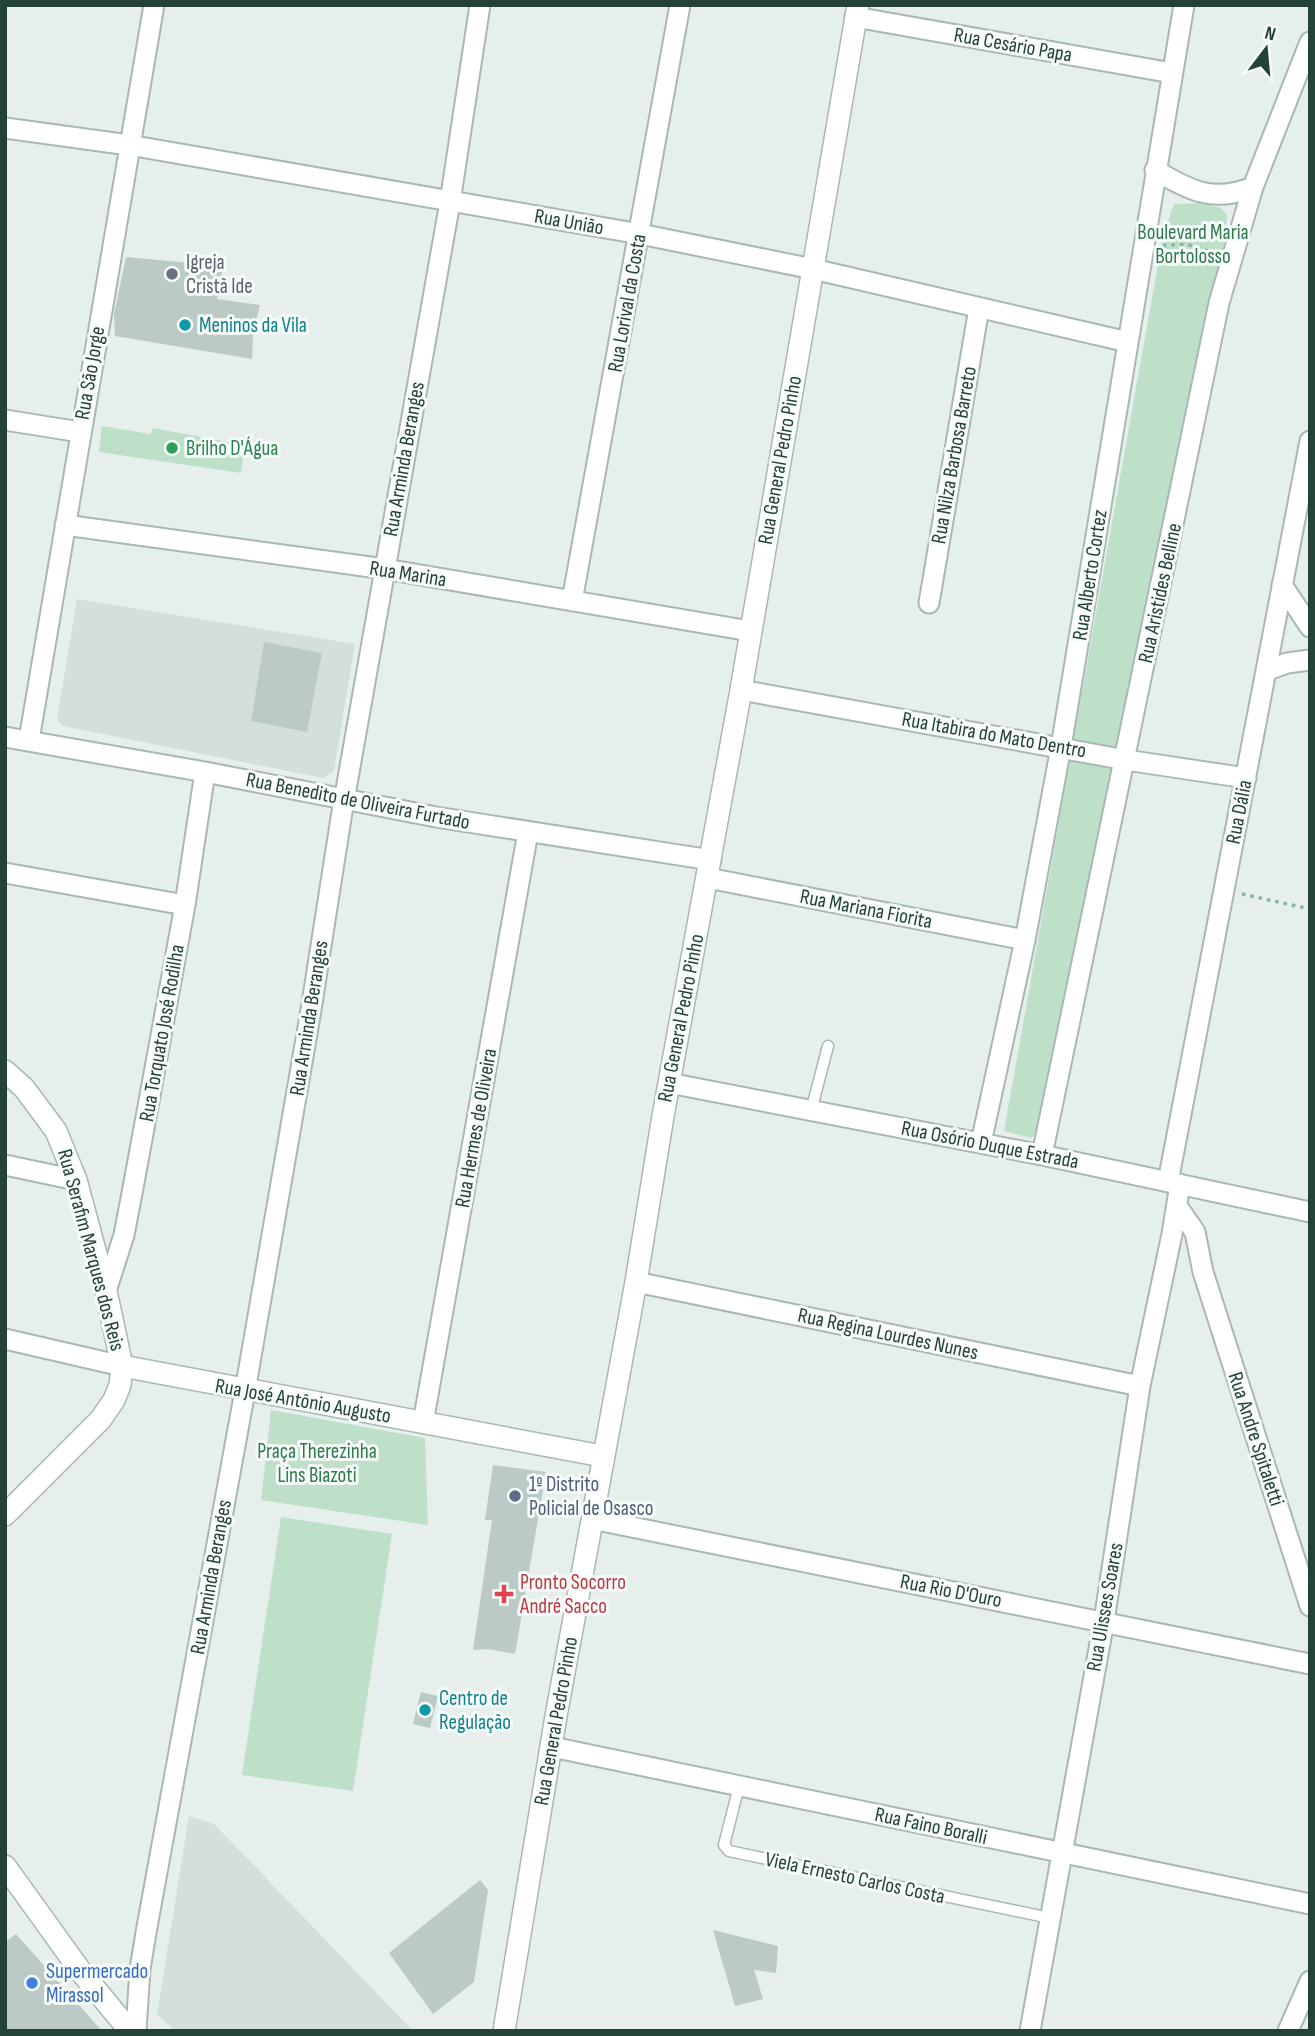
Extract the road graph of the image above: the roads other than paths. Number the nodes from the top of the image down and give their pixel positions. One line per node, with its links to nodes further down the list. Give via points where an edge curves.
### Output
1 (154, 5): 9 (street, Rua São Jorge)
2 (480, 5): 12 (street, Rua Arminda Beranges)
3 (680, 5): 13 (street, Rua Lorival da Costa)
4 (1184, 5): 7 (street, Rua Alberto Cortez)
5 (857, 11): 7 (street, Rua Cesário Papa); 14 (street, Rua General Pedro Pinho)
6 (1310, 41): 11 (street, Rua Aristides Belline)
7 (1172, 73): 10 (street, Rua Alberto Cortez)
8 (5, 128): 9 (street, Rua União)
9 (130, 145): 12 (street, Rua União); 18 (street, Rua São Jorge)
10 (1155, 170): 11 (street, via 1200,194 1236,194); 16 (street, Rua Alberto Cortez)
11 (1253, 187): 33 (street, Rua Aristides Belline, via 1219,303)
12 (450, 202): 13 (street, Rua União); 21 (street, Rua Arminda Beranges)
13 (640, 234): 14 (street, Rua União); 23 (street, Rua Lorival da Costa)
14 (813, 269): 15 (street, Rua União); 26 (street, Rua General Pedro Pinho)
15 (979, 308): 16 (street, Rua União); 24 (street, Rua Nilza Barbosa Barreto)
16 (1128, 342): 32 (street, Rua Alberto Cortez)
17 (5, 420): 18 (street)
18 (80, 432): 20 (street, Rua São Jorge)
19 (1310, 441): 22 (street, Rua Dália)
20 (65, 525): 21 (street, Rua Marina); 31 (street, Rua São Jorge)
21 (385, 569): 23 (street, Rua Marina); 36 (street, Rua Arminda Beranges)
22 (1282, 585): 25 (street); 28 (street, Rua Dália)
23 (572, 601): 26 (street, Rua Marina)
24 (929, 603)
25 (1310, 627)
26 (750, 631): 29 (street, Rua General Pedro Pinho)
27 (1310, 660): 28 (street)
28 (1268, 670): 35 (street, Rua Dália)
29 (741, 690): 32 (street, Rua Itabira do Mato Dentro); 38 (street, Rua General Pedro Pinho)
30 (5, 737): 31 (street, Rua Benedito de Oliveira Furtado)
31 (29, 740): 34 (street, Rua Benedito de Oliveira Furtado)
32 (1061, 747): 33 (street, Rua Itabira do Mato Dentro); 41 (street, Rua Alberto Cortez)
33 (1126, 760): 35 (street, Rua Itabira do Mato Dentro); 47 (street, Rua Aristides Belline)
34 (205, 772): 36 (street, Rua Benedito de Oliveira Furtado); 40 (street, Rua Torquato José Rodilha)
35 (1246, 778): 50 (street, Rua Dália)
36 (345, 800): 37 (street, Rua Benedito de Oliveira Furtado); 60 (street, Rua Arminda Beranges)
37 (528, 832): 38 (street, Rua Benedito de Oliveira Furtado); 61 (street, Rua Hermes de Oliveira)
38 (709, 869): 41 (street, Rua Mariana Fiorita); 44 (street, Rua General Pedro Pinho)
39 (5, 873): 40 (street)
40 (185, 905): 56 (street, Rua Torquato José Rodilha, via 124,1235)
41 (1025, 940): 46 (street, Rua Alberto Cortez)
42 (828, 1046): 45 (lane)
43 (5, 1071): 49 (street, Rua Serafim Marques dos Reis, via 56,1130)
44 (669, 1083): 45 (street, Rua Osório Duque Estrada); 55 (street, Rua General Pedro Pinho)
45 (811, 1111): 46 (street, Rua Osório Duque Estrada)
46 (981, 1143): 47 (street, Rua Osório Duque Estrada)
47 (1042, 1155): 50 (street, Rua Osório Duque Estrada)
48 (5, 1165): 49 (street)
49 (76, 1180): 56 (street, Rua Serafim Marques dos Reis)
50 (1174, 1183): 51 (street, Rua Ulisses Soares); 52 (street, Rua Osório Duque Estrada)
51 (1177, 1206): 53 (street, Rua Ulisses Soares); 54 (street, Rua Andre Spitaletti, via 1195,1232)
52 (1310, 1212)
53 (1172, 1234): 54 (street, Rua Andre Spitaletti); 59 (street, Rua Ulisses Soares)
54 (1203, 1272): 65 (street, Rua Andre Spitaletti)
55 (636, 1282): 59 (street, Rua Regina Lourdes Nunes); 62 (street, Rua General Pedro Pinho)
56 (106, 1291): 58 (street, Rua Serafim Marques dos Reis)
57 (5, 1339): 58 (street, Rua José Antônio Augusto)
58 (122, 1366): 60 (street, Rua José Antônio Augusto); 63 (street, via 114,1401 102,1419)
59 (1140, 1386): 66 (street, Rua Ulisses Soares)
60 (245, 1391): 61 (street, Rua José Antônio Augusto); 76 (street, Rua Arminda Beranges, via 147,1927)
61 (424, 1423): 62 (street, Rua José Antônio Augusto)
62 (602, 1456): 64 (street, Rua General Pedro Pinho)
63 (5, 1515)
64 (592, 1519): 66 (street, Rua Rio D'Ouro); 68 (street, Rua General Pedro Pinho)
65 (1310, 1606)
66 (1104, 1621): 67 (street, Rua Rio D'Ouro); 70 (street, Rua Ulisses Soares)
67 (1310, 1664)
68 (552, 1747): 69 (street, Rua Faino Boralli); 77 (street, Rua General Pedro Pinho)
69 (739, 1786): 70 (street, Rua Faino Boralli); 73 (lane, Viela Ernesto Carlos Costa, via 724,1845 729,1852)
70 (1061, 1852): 72 (street, Rua Faino Boralli); 73 (street, Rua Ulisses Soares)
71 (5, 1866): 75 (street)
72 (1310, 1904)
73 (1050, 1918): 78 (street, Rua Ulisses Soares)
74 (1310, 1981): 79 (street)
75 (130, 2031)
76 (136, 2031)
77 (505, 2031)
78 (1030, 2031)
79 (1288, 2031)

